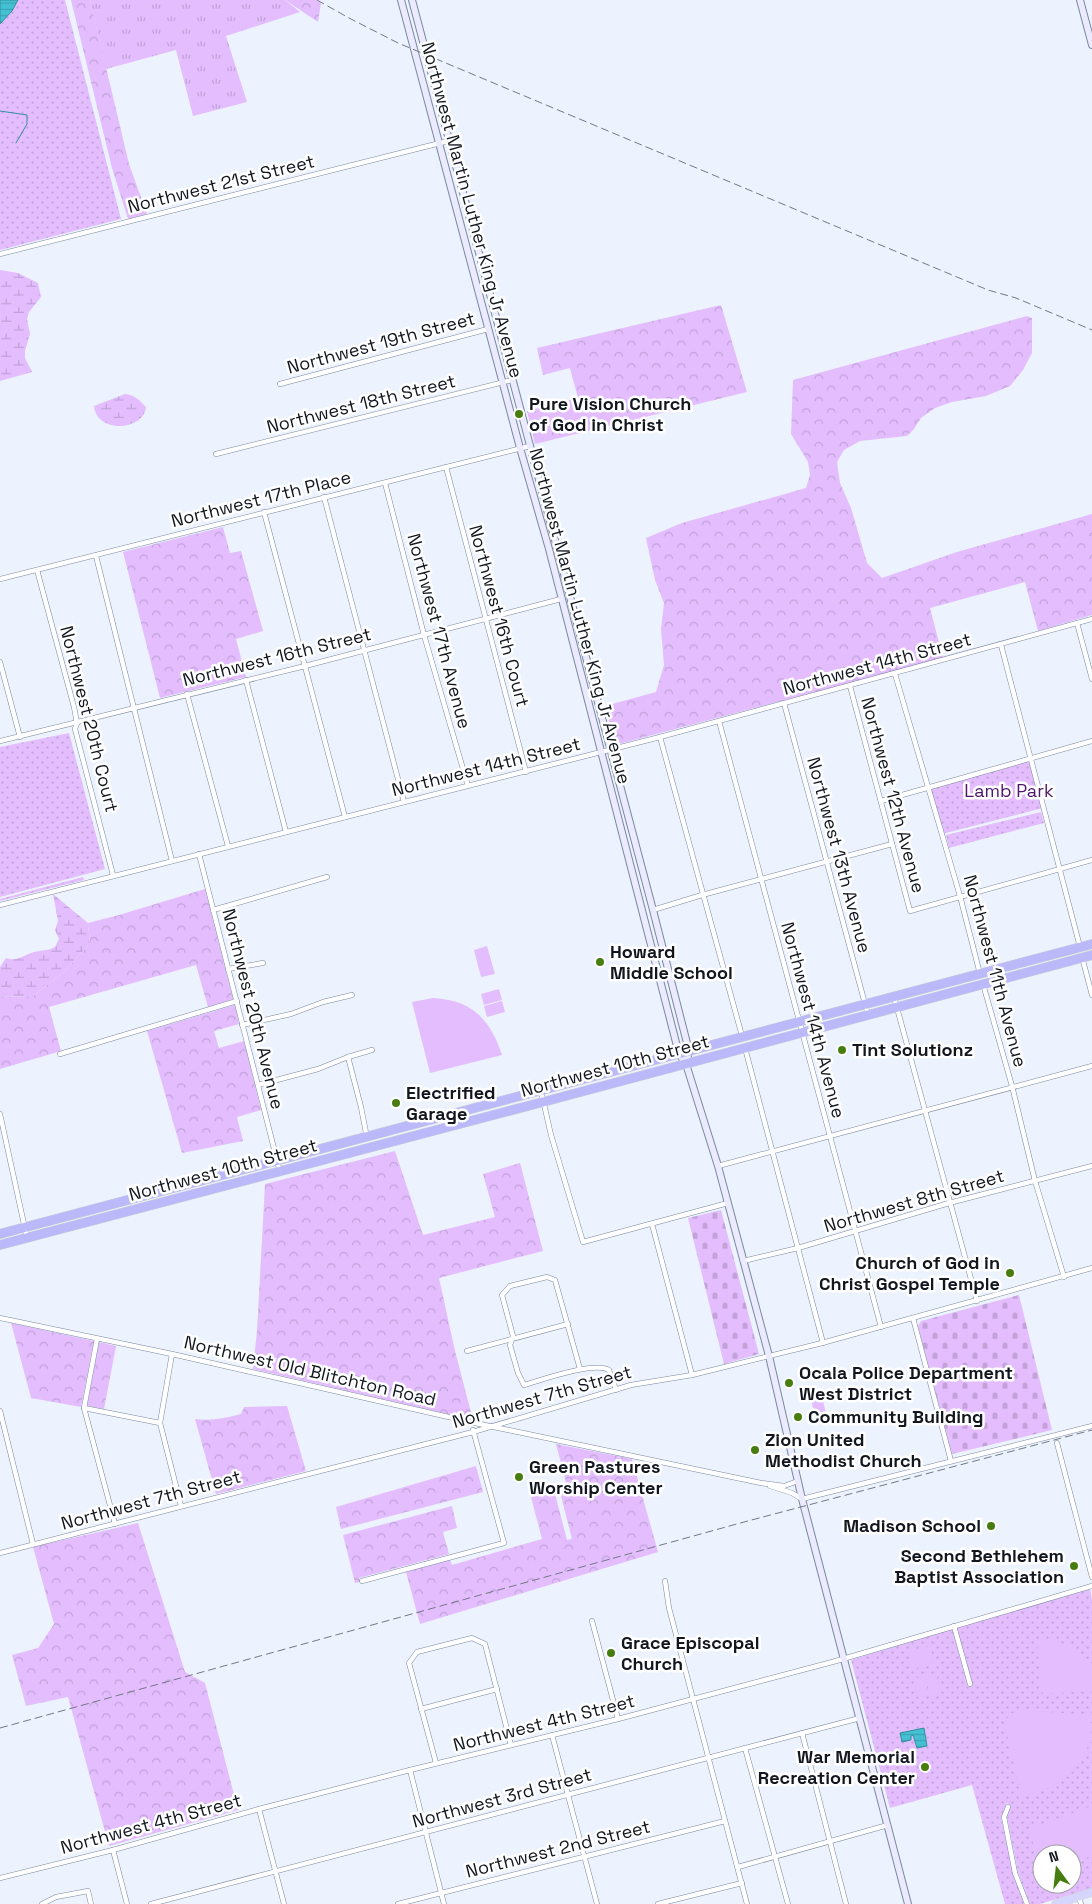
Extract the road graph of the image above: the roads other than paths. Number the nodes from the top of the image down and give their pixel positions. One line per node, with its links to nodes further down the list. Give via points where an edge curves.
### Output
1 (401, 0): 6 (main road, Northwest Martin Luther King Jr Avenue)
2 (412, 0): 5 (main road, Northwest Martin Luther King Jr Avenue)
3 (1080, 0): 4 (main road)
4 (1092, 45)
5 (448, 141): 6 (street, Northwest 21st Street); 7 (main road, Northwest Martin Luther King Jr Avenue)
6 (439, 144): 8 (main road, Northwest Martin Luther King Jr Avenue); 9 (street, Northwest 21st Street)
7 (473, 232): 8 (main road); 11 (main road, Northwest Martin Luther King Jr Avenue)
8 (463, 235): 10 (main road, Northwest Martin Luther King Jr Avenue)
9 (0, 254)
10 (488, 329): 12 (main road, Northwest Martin Luther King Jr Avenue); 13 (street, Northwest 19th Street)
11 (512, 380): 12 (street, Northwest 18th Street); 14 (main road, Northwest Martin Luther King Jr Avenue)
12 (502, 383): 15 (main road, Northwest Martin Luther King Jr Avenue); 16 (street, Northwest 18th Street)
13 (280, 384)
14 (530, 446): 15 (street, Northwest 17th Place); 46 (main road, Northwest Martin Luther King Jr Avenue)
15 (520, 448): 17 (street, Northwest 17th Place); 24 (main road, Northwest Martin Luther King Jr Avenue)
16 (216, 454)
17 (446, 467): 18 (street, Northwest 17th Place); 25 (street, Northwest 16th Court)
18 (385, 482): 19 (street, Northwest 17th Place); 28 (street, Northwest 17th Avenue)
19 (324, 497): 20 (street, Northwest 17th Place); 30 (street)
20 (264, 512): 21 (street, Northwest 17th Place); 32 (street)
21 (96, 556): 22 (street, Northwest 17th Place); 39 (street, via 133,700)
22 (37, 570): 23 (street, Northwest 17th Place); 41 (street, Northwest 20th Court)
23 (0, 579)
24 (561, 599): 25 (street, Northwest 16th Street); 47 (main road, Northwest Martin Luther King Jr Avenue)
25 (486, 618): 28 (street, Northwest 16th Street); 49 (street, Northwest 16th Court)
26 (1092, 619): 27 (street, Northwest 14th Street)
27 (1078, 623): 29 (street, Northwest 14th Street); 34 (street)
28 (424, 635): 30 (street, Northwest 16th Street); 50 (street, Northwest 17th Avenue)
29 (1001, 645): 33 (street, Northwest 14th Street); 48 (street)
30 (364, 650): 32 (street, Northwest 16th Street); 53 (street)
31 (0, 662): 42 (street)
32 (305, 666): 35 (street, Northwest 16th Street); 54 (street)
33 (895, 674): 36 (street, Northwest 14th Street); 51 (street, Northwest 11th Avenue)
34 (1092, 679)
35 (246, 680): 37 (street, Northwest 16th Street); 55 (street)
36 (850, 686): 38 (street, Northwest 14th Street); 52 (street, Northwest 12th Avenue)
37 (187, 694): 39 (street, Northwest 16th Street); 57 (street)
38 (784, 703): 40 (street, Northwest 14th Street); 61 (street, Northwest 13th Avenue)
39 (132, 708): 41 (street, Northwest 16th Street); 60 (street)
40 (718, 721): 43 (street, Northwest 14th Street); 65 (street, Northwest 14th Avenue)
41 (77, 723): 42 (street, Northwest 16th Street); 63 (street, Northwest 20th Court)
42 (20, 737): 44 (street, Northwest 16th Street)
43 (660, 737): 46 (street, Northwest 14th Street); 66 (street)
44 (0, 741)
45 (1092, 741): 48 (street)
46 (610, 750): 47 (street, Northwest 14th Street); 70 (main road, Northwest Martin Luther King Jr Avenue)
47 (601, 752): 49 (street, Northwest 14th Street); 94 (main road, Northwest Martin Luther King Jr Avenue)
48 (1030, 759): 51 (street); 62 (street)
49 (526, 772): 50 (street, Northwest 14th Street)
50 (468, 786): 53 (street, Northwest 14th Street)
51 (929, 788): 52 (street); 67 (street, Northwest 11th Avenue)
52 (881, 801): 56 (street, Northwest 12th Avenue)
53 (404, 802): 54 (street, Northwest 14th Street)
54 (345, 817): 55 (street, Northwest 14th Street)
55 (286, 832): 57 (street, Northwest 14th Street)
56 (892, 844): 61 (street); 67 (street, Northwest 12th Avenue, via 910,910)
57 (228, 846): 58 (street, Northwest 14th Street)
58 (199, 854): 60 (street, Northwest 14th Street); 69 (street, Northwest 20th Avenue)
59 (1092, 860): 62 (street)
60 (172, 861): 63 (street, Northwest 14th Street)
61 (826, 861): 65 (street); 83 (street, Northwest 13th Avenue)
62 (1059, 869): 67 (street); 72 (street)
63 (113, 875): 68 (street, Northwest 14th Street)
64 (327, 877): 69 (street)
65 (761, 879): 66 (street); 86 (street, Northwest 14th Avenue)
66 (702, 895): 70 (street); 89 (street)
67 (960, 896): 77 (street, Northwest 11th Avenue)
68 (0, 904)
69 (213, 910): 76 (street, Northwest 20th Avenue)
70 (653, 910): 92 (main road, Northwest Martin Luther King Jr Avenue)
71 (1092, 944): 72 (highway, Northwest 10th Street)
72 (1080, 947): 74 (street); 77 (highway, Northwest 10th Street)
73 (1092, 954): 74 (highway, Northwest 10th Street)
74 (1082, 957): 78 (highway, Northwest 10th Street); 79 (street)
75 (263, 963): 76 (street)
76 (228, 969): 82 (street, Northwest 20th Avenue)
77 (980, 974): 78 (street, Northwest 11th Avenue); 81 (highway, Northwest 10th Street)
78 (983, 984): 84 (highway, Northwest 10th Street); 99 (street, Northwest 11th Avenue)
79 (1092, 994)
80 (352, 995): 87 (street)
81 (894, 997): 83 (highway, Northwest 10th Street); 84 (street)
82 (236, 1001): 87 (street, Northwest 20th Avenue); 93 (street)
83 (865, 1005): 85 (street, Northwest 13th Avenue); 86 (highway, Northwest 10th Street)
84 (896, 1007): 85 (highway, Northwest 10th Street); 102 (street)
85 (868, 1014): 88 (highway, Northwest 10th Street)
86 (800, 1022): 88 (street, Northwest 14th Avenue); 89 (highway, Northwest 10th Street)
87 (242, 1025): 98 (street, Northwest 20th Avenue)
88 (803, 1032): 90 (highway, Northwest 10th Street); 105 (street, Northwest 14th Avenue)
89 (742, 1038): 92 (highway, Northwest 10th Street)
90 (745, 1048): 96 (highway, Northwest 10th Street); 108 (street)
91 (372, 1050): 95 (street)
92 (690, 1051): 94 (highway, Northwest 10th Street); 96 (main road)
93 (60, 1054)
94 (679, 1054): 96 (main road, Northwest Martin Luther King Jr Avenue); 100 (highway, Northwest 10th Street)
95 (348, 1057): 98 (street, via 318,1069); 106 (street)
96 (686, 1064): 101 (highway, Northwest 10th Street); 110 (main road, Northwest Martin Luther King Jr Avenue)
97 (1092, 1066): 99 (street)
98 (258, 1085): 109 (street, Northwest 20th Avenue)
99 (1012, 1086): 102 (street); 113 (street, Northwest 11th Avenue)
100 (540, 1091): 101 (street); 104 (highway, Northwest 10th Street)
101 (543, 1102): 107 (highway, Northwest 10th Street); 118 (street, via 582,1242)
102 (924, 1110): 105 (street); 116 (street)
103 (0, 1114): 119 (street)
104 (394, 1130): 106 (highway, Northwest 10th Street); 107 (highway)
105 (829, 1136): 108 (street); 120 (street, Northwest 14th Avenue)
106 (367, 1138): 109 (highway, Northwest 10th Street)
107 (397, 1140): 112 (highway, Northwest 10th Street)
108 (772, 1151): 110 (street); 124 (street)
109 (277, 1161): 112 (street, Northwest 20th Avenue); 114 (highway, Northwest 10th Street)
110 (718, 1166): 115 (main road, Northwest Martin Luther King Jr Avenue)
111 (1092, 1166): 113 (street, Northwest 8th Street)
112 (280, 1172): 117 (highway, Northwest 10th Street)
113 (1035, 1181): 116 (street, Northwest 8th Street); 127 (street, Northwest 11th Avenue)
114 (149, 1195): 117 (highway); 119 (highway, Northwest 10th Street)
115 (728, 1202): 118 (street); 125 (main road, Northwest Martin Luther King Jr Avenue)
116 (949, 1203): 120 (street, Northwest 8th Street); 128 (street)
117 (136, 1209): 122 (highway, Northwest 10th Street)
118 (652, 1224): 140 (street)
119 (25, 1227): 121 (highway, Northwest 10th Street); 122 (street)
120 (856, 1232): 124 (street, Northwest 8th Street); 132 (street, Northwest 14th Avenue)
121 (0, 1234)
122 (27, 1238): 123 (highway, Northwest 10th Street)
123 (0, 1245)
124 (798, 1248): 125 (street, Northwest 8th Street); 135 (street)
125 (743, 1261): 138 (main road, Northwest Martin Luther King Jr Avenue)
126 (1092, 1268): 127 (street, Northwest 7th Street)
127 (1064, 1276): 128 (street, Northwest 7th Street)
128 (977, 1300): 130 (street, Northwest 7th Street)
129 (0, 1318): 133 (street, Northwest Old Blitchton Road)
130 (913, 1318): 132 (street, Northwest 7th Street); 150 (street)
131 (568, 1324): 134 (street); 134 (street, via 554,1280 547,1277 510,1286 502,1295); 139 (street)
132 (881, 1327): 135 (street, Northwest 7th Street)
133 (97, 1339): 137 (street, Northwest Old Blitchton Road); 142 (street)
134 (512, 1340): 136 (street); 139 (street, via 510,1345 524,1384)
135 (823, 1343): 138 (street, Northwest 7th Street)
136 (467, 1351)
137 (172, 1354): 144 (street); 145 (street, Northwest Old Blitchton Road)
138 (769, 1356): 140 (street, Northwest 7th Street); 151 (main road, Northwest Martin Luther King Jr Avenue)
139 (580, 1369): 141 (street, via 605,1367)
140 (692, 1375): 141 (street, Northwest 7th Street)
141 (616, 1390): 146 (street, Northwest 7th Street)
142 (84, 1408): 144 (street); 155 (street)
143 (0, 1412): 156 (street)
144 (160, 1423): 154 (street)
145 (475, 1424): 146 (street, Northwest Old Blitchton Road); 148 (street)
146 (493, 1426): 148 (street, Northwest 7th Street); 152 (street, Northwest Old Blitchton Road)
147 (1092, 1426): 150 (street)
148 (473, 1432): 154 (street, Northwest 7th Street); 159 (street, via 504,1543)
149 (1057, 1443): 158 (street)
150 (950, 1461): 153 (street)
151 (798, 1481): 152 (street, Northwest Old Blitchton Road, via 784,1486); 153 (main road, Northwest Martin Luther King Jr Avenue)
152 (761, 1483): 153 (street, Northwest Old Blitchton Road)
153 (802, 1499): 164 (main road, Northwest Martin Luther King Jr Avenue)
154 (181, 1506): 155 (street, Northwest 7th Street)
155 (115, 1524): 156 (street, Northwest 7th Street)
156 (33, 1544): 157 (street, Northwest 7th Street)
157 (0, 1552)
158 (1092, 1577)
159 (362, 1580)
160 (665, 1581): 167 (street, via 669,1608)
161 (1092, 1586): 163 (street, Northwest 4th Street)
162 (592, 1621): 170 (street)
163 (954, 1626): 164 (street, Northwest 4th Street); 165 (street)
164 (845, 1659): 167 (street, Northwest 4th Street); 169 (main road, Northwest Martin Luther King Jr Avenue)
165 (970, 1684)
166 (497, 1688): 168 (street); 168 (street, via 485,1644 479,1640 472,1638 417,1652 409,1663); 173 (street)
167 (694, 1699): 170 (street, Northwest 4th Street); 175 (street)
168 (421, 1708): 176 (street)
169 (860, 1718): 171 (street, Northwest 3rd Street); 182 (main road, Northwest Martin Luther King Jr Avenue)
170 (618, 1719): 172 (street, Northwest 4th Street)
171 (802, 1733): 174 (street, Northwest 3rd Street); 184 (street)
172 (552, 1735): 173 (street, Northwest 4th Street); 178 (street)
173 (511, 1745): 176 (street, Northwest 4th Street)
174 (745, 1748): 175 (street, Northwest 3rd Street); 187 (street)
175 (709, 1757): 178 (street, Northwest 3rd Street); 181 (street)
176 (436, 1764): 177 (street, Northwest 4th Street)
177 (410, 1770): 180 (street, Northwest 4th Street); 183 (street)
178 (568, 1794): 183 (street, Northwest 3rd Street); 186 (street)
179 (1008, 1807): 208 (street, via 1004,1817 1015,1873)
180 (259, 1809): 185 (street, Northwest 4th Street); 189 (street)
181 (725, 1821): 186 (street, Northwest 2nd Street); 188 (street)
182 (889, 1825): 184 (street); 196 (main road, Northwest Martin Luther King Jr Avenue)
183 (426, 1832): 189 (street, Northwest 3rd Street); 193 (street)
184 (830, 1842): 187 (street); 207 (street)
185 (113, 1850): 190 (street, Northwest 4th Street); 199 (street)
186 (585, 1857): 193 (street, Northwest 2nd Street); 204 (street)
187 (775, 1857): 188 (street); 195 (street)
188 (738, 1868): 191 (street)
189 (275, 1871): 200 (street, Northwest 3rd Street); 201 (street)
190 (0, 1878)
191 (742, 1883): 205 (street); 206 (street)
192 (1092, 1892): 194 (main road)
193 (441, 1893): 202 (street, Northwest 2nd Street); 203 (street)
194 (1080, 1900): 209 (main road)
195 (787, 1902)
196 (908, 1902)
197 (42, 1904): 198 (street, via 56,1897 88,1890)
198 (91, 1904)
199 (127, 1904)
200 (151, 1904)
201 (284, 1904)
202 (398, 1904)
203 (444, 1904)
204 (597, 1904)
205 (658, 1904)
206 (747, 1904)
207 (846, 1904)
208 (1027, 1904)
209 (1056, 1904)

